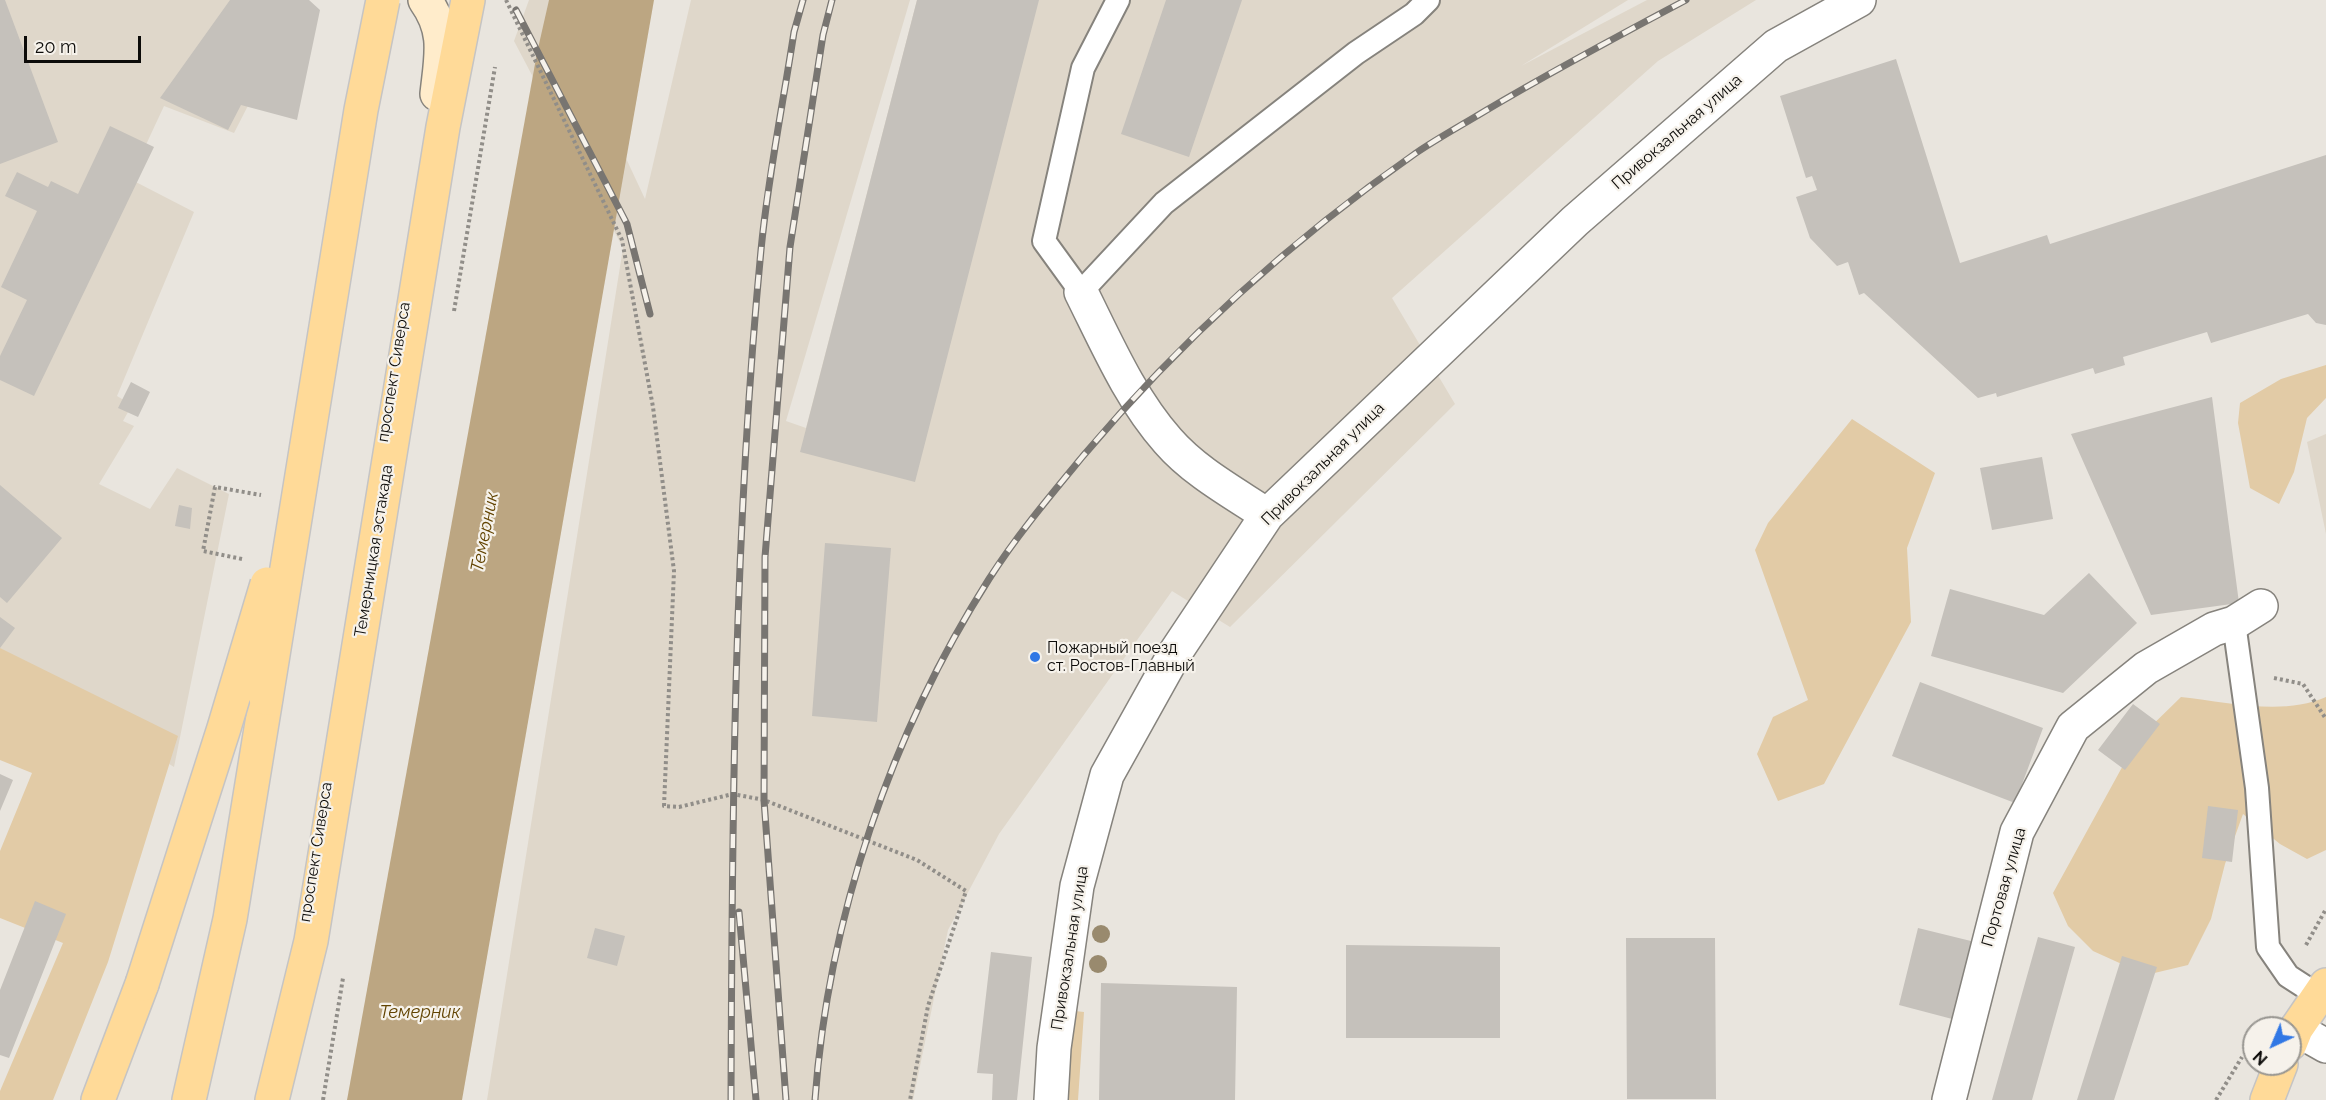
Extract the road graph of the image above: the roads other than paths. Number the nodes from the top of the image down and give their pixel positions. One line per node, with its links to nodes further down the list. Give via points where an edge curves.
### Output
1 (383, 0): 9 (main road, bridge)
2 (395, 0): 20 (main road, via 373,111 242,921)
3 (425, 0): 21 (main road, проспект Сиверса, via 437,18 442,41 434,126 302,937)
4 (468, 0): 22 (main road, Темерницкая эстакада, via 443,127 310,941)
5 (1118, 0): 8 (lane, via 1083,68 1044,241)
6 (1428, 0): 8 (lane, via 1164,203)
7 (1858, 0): 10 (street, Привокзальная улица, via 1776,46 1575,221)
8 (1081, 292): 10 (street, via 1133,396 1169,443 1202,471)
9 (317, 386): 18 (main road, bridge, via 300,416 273,564 224,728 142,984); 19 (main road, bridge, via 230,919)
10 (1267, 515): 23 (street, Привокзальная улица, via 1175,653 1107,775 1077,886 1054,1048)
11 (2261, 606): 12 (street, Портовая улица)
12 (2234, 623): 13 (lane, via 2257,788 2268,947 2288,976); 24 (street, Портовая улица, via 2214,629 2146,668 2073,727 2017,832)
13 (2322, 991): 14 (main road)
14 (2302, 1023)
15 (2302, 1039): 16 (street)
16 (2326, 1046)
17 (2276, 1076): 25 (main road)
18 (98, 1100)
19 (189, 1100)
20 (203, 1100)
21 (262, 1100)
22 (272, 1100)
23 (1051, 1100)
24 (1948, 1100)
25 (2267, 1100)

